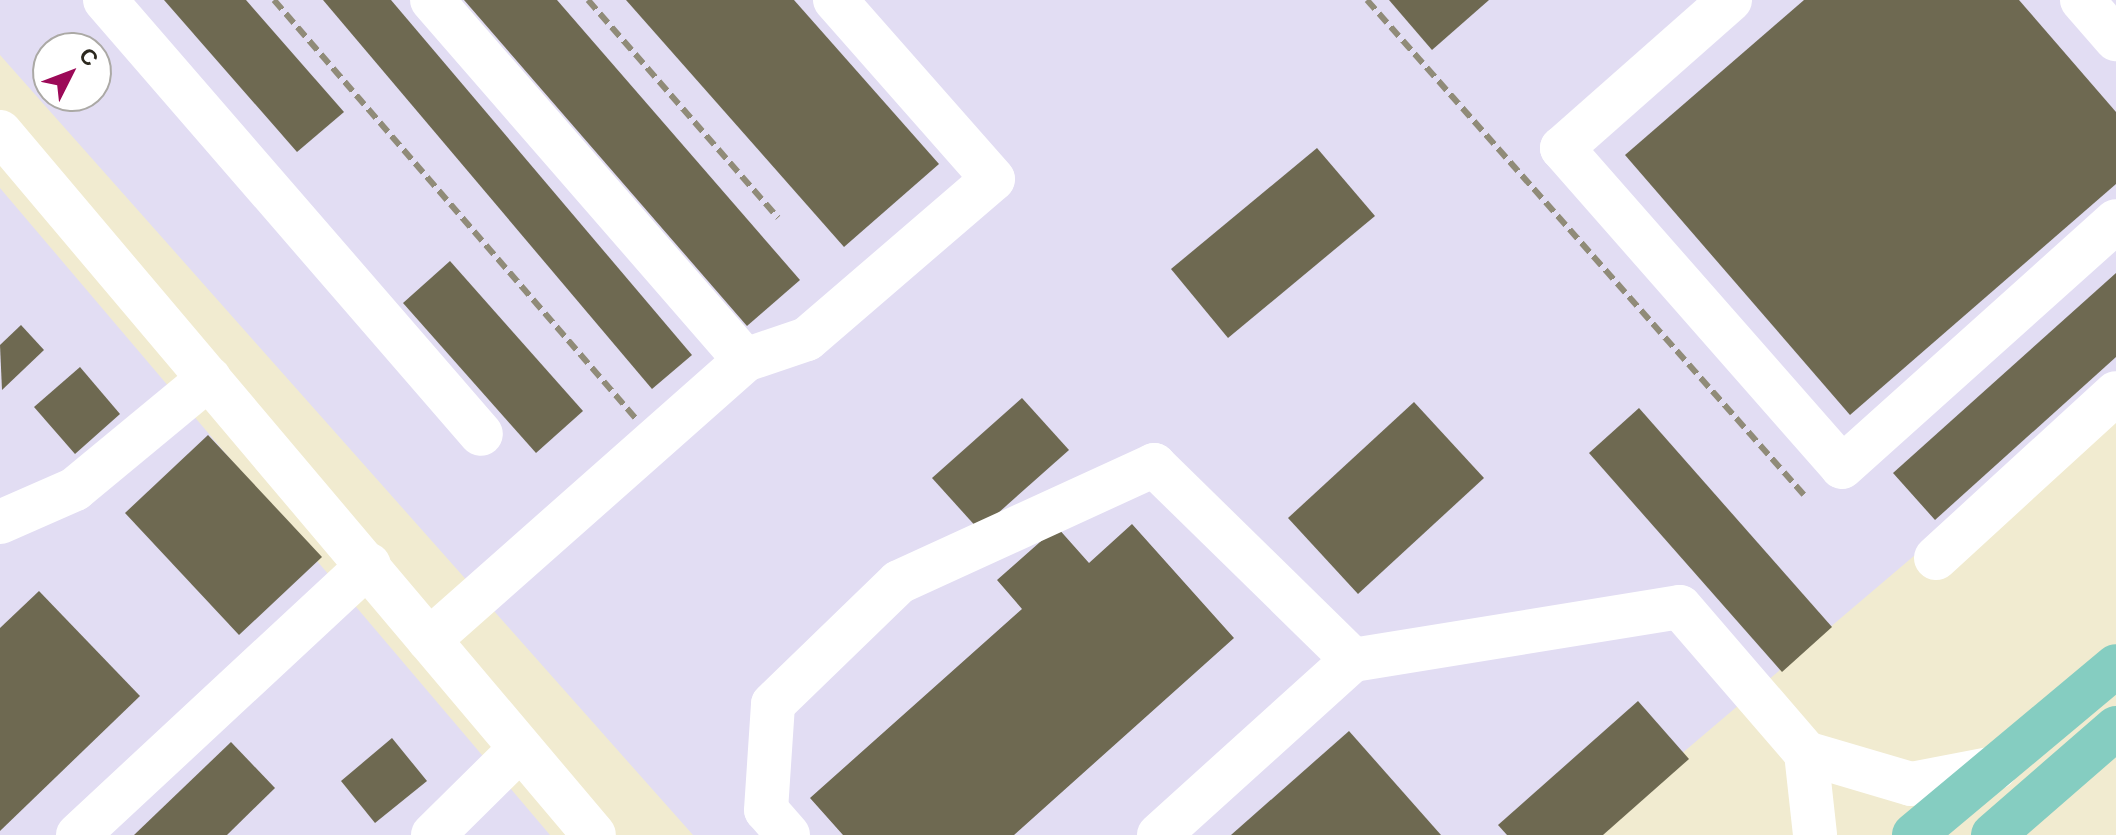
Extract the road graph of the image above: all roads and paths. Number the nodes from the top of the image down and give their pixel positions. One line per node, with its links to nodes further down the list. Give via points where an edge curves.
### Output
1 (105, 0): 12 (street)
2 (432, 0): 9 (street)
3 (835, 0): 9 (street, via 993,179 807,339)
4 (1730, 0): 8 (street, via 1562,148 1842,467)
5 (2082, 0): 6 (street)
6 (2116, 39)
7 (0, 132): 10 (street)
8 (2116, 221)
9 (745, 360): 16 (street)
10 (209, 378): 13 (street, via 75,489); 15 (street)
11 (2116, 393): 14 (street)
12 (481, 434)
13 (0, 522)
14 (1936, 558)
15 (369, 565): 16 (street); 23 (street)
16 (429, 640): 20 (street)
17 (1353, 660): 21 (street, via 1680,607); 26 (street, via 1154,465 899,582 773,704 766,810); 27 (street)
18 (2116, 666): 22 (main road)
19 (2116, 728): 30 (main road)
20 (518, 751): 24 (street); 25 (street)
21 (1806, 753): 22 (street, via 1911,784); 28 (street)
22 (1995, 768): 29 (main road)
23 (78, 835)
24 (433, 835)
25 (594, 835)
26 (788, 835)
27 (1159, 835)
28 (1815, 835)
29 (1914, 835)
30 (1993, 835)

